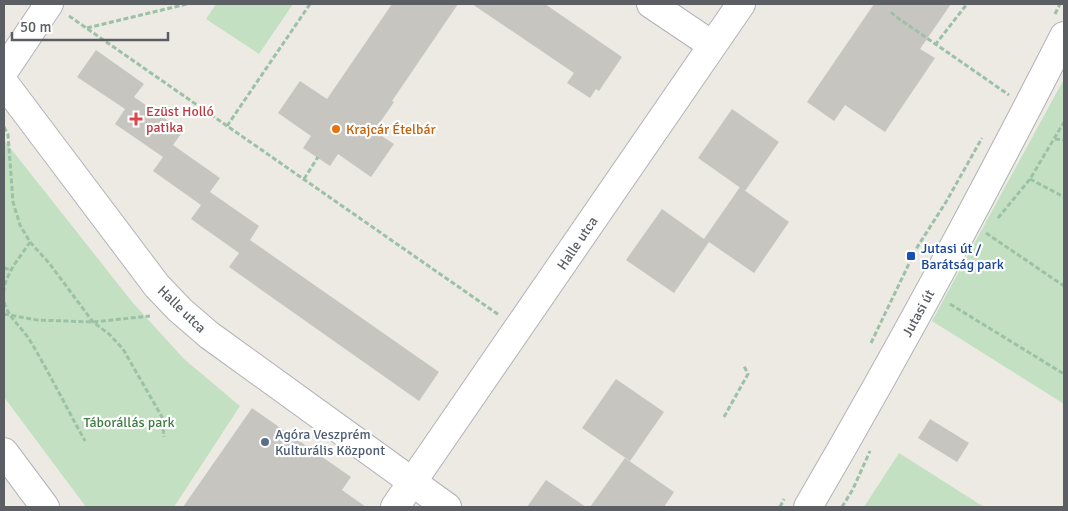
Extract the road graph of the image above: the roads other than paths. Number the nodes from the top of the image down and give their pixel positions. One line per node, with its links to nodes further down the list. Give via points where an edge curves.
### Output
1 (650, 4): 5 (street)
2 (741, 4): 5 (street, Halle utca)
3 (57, 9): 6 (street)
4 (1058, 27): 13 (street, Jutasi út, via 1013,98 887,369)
5 (712, 46): 9 (street, Halle utca)
6 (4, 71)
7 (4, 83): 9 (street, Halle utca, via 157,286 180,310 208,335)
8 (4, 452): 10 (street)
9 (412, 482): 11 (street, Halle utca); 12 (street, Halle utca)
10 (45, 507)
11 (395, 507)
12 (447, 507)
13 (808, 507)

